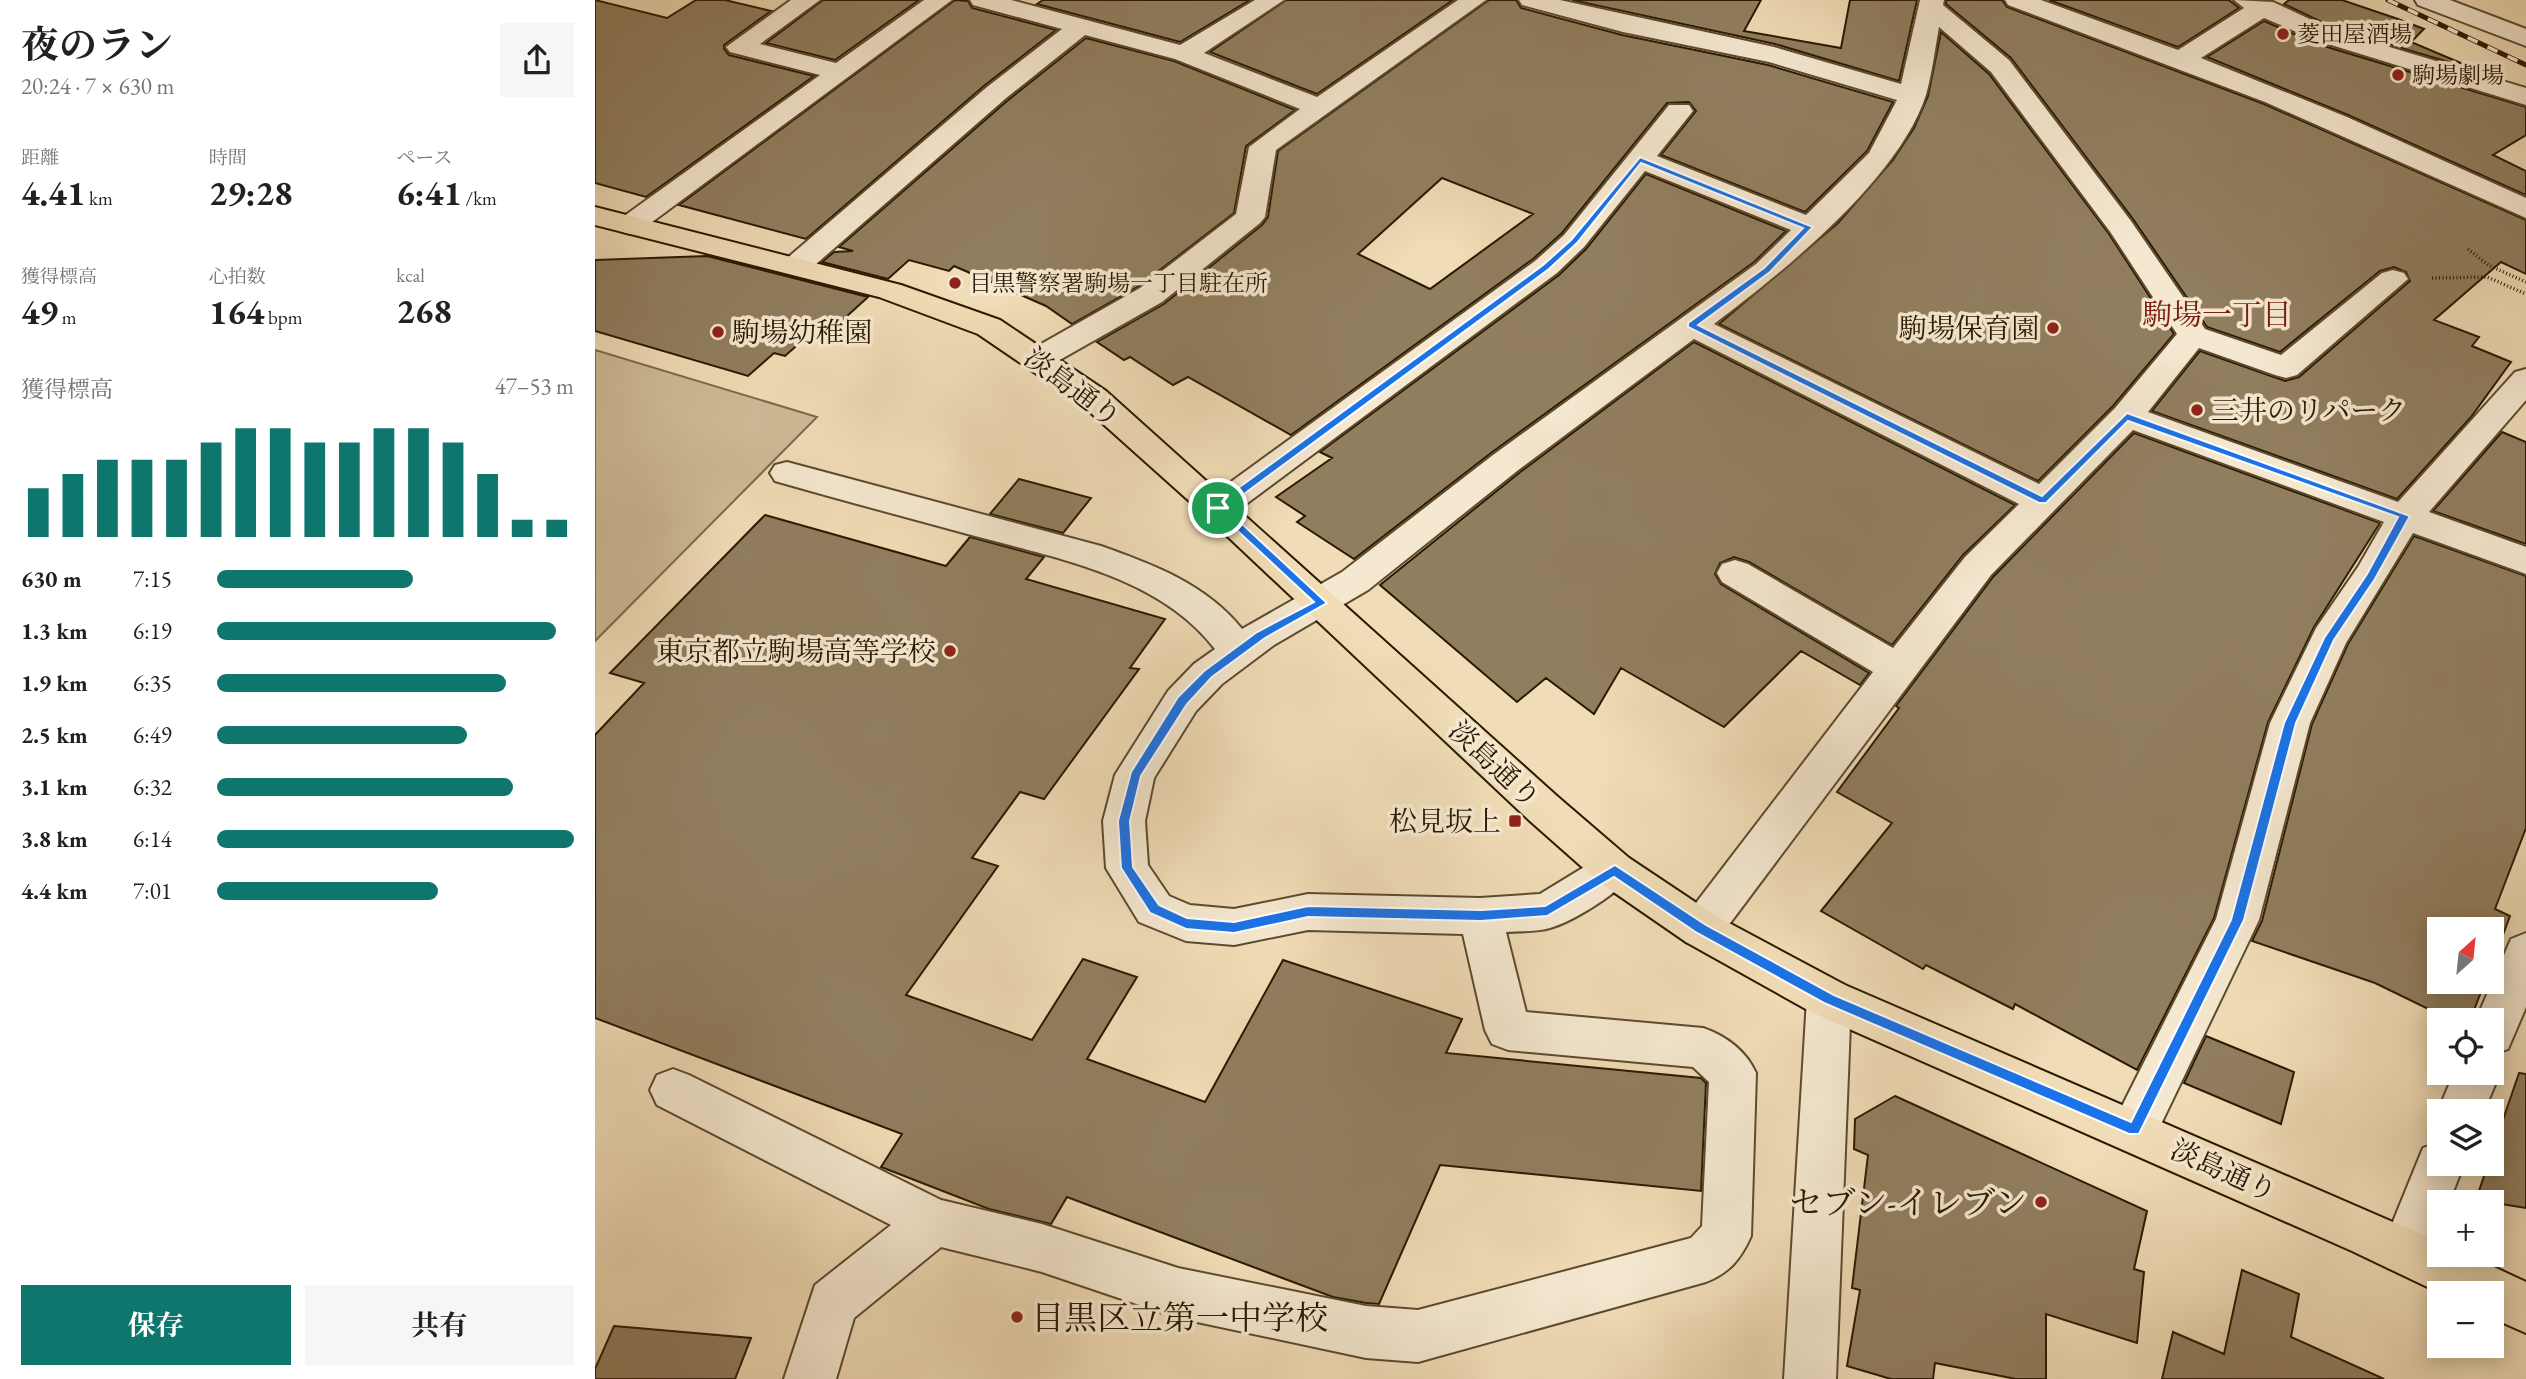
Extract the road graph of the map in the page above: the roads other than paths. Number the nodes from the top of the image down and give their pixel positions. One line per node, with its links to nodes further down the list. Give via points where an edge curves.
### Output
1 (808, 0): 16 (street, via 739,47)
2 (940, 0): 16 (street)
3 (982, 0): 10 (street)
4 (1272, 0): 14 (street)
5 (1474, 0): 19 (street)
6 (1531, 0): 17 (street, via 1774,55)
7 (2017, 0): 15 (street)
8 (2427, 0): 13 (street)
9 (1931, 3): 17 (street); 28 (street, via 2000,66 2121,227)
10 (1020, 4): 12 (street)
11 (2255, 4): 15 (street); 18 (street, via 2324,35)
12 (1080, 27): 14 (street); 25 (street, via 996,93)
13 (2526, 38)
14 (1184, 54): 19 (street)
15 (2183, 58): 22 (street, via 2398,146)
16 (841, 72): 23 (street)
17 (1912, 96): 24 (street, via 1881,158)
18 (2526, 97)
19 (1319, 107): 29 (street, via 1263,147 1250,217 1151,295)
20 (1679, 111): 21 (street)
21 (1640, 159): 24 (street); 34 (street, via 1574,242 1546,267)
22 (2526, 209)
23 (613, 221): 25 (main road, 淡島通り)
24 (1809, 227): 27 (street, via 1767,270)
25 (796, 266): 29 (main road, 淡島通り, via 933,304 989,327)
26 (2393, 279): 28 (street, via 2287,368)
27 (1691, 325): 33 (street); 38 (street)
28 (2193, 335): 31 (street)
29 (1038, 359): 34 (main road, 淡島通り, via 1094,398)
30 (2526, 379): 35 (street)
31 (2127, 416): 33 (street); 35 (street)
32 (787, 473): 39 (street, via 1136,572 1179,594 1211,618)
33 (2043, 501): 40 (street, via 1978,566)
34 (1218, 508): 38 (main road, 淡島通り)
35 (2405, 516): 36 (street); 48 (street, via 2329,638 2290,723 2237,920)
36 (2526, 561)
37 (1735, 573): 40 (street)
38 (1321, 603): 39 (street); 41 (main road, 淡島通り)
39 (1238, 651): 42 (street, via 1182,701 1135,775 1124,821 1127,868 1154,909 1186,923 1234,927 1308,912)
40 (1898, 669): 43 (street)
41 (1615, 870): 42 (street, via 1547,911); 43 (main road, 淡島通り)
42 (1481, 916): 50 (street, via 1508,1030 1703,1048 1733,1073 1726,1236 1706,1258 1418,1336 1366,1332 1178,1293 1042,1248)
43 (1701, 929): 45 (main road, 淡島通り)
44 (2526, 952): 46 (street)
45 (1829, 999): 48 (main road, 淡島通り); 55 (street)
46 (2503, 1008)
47 (673, 1090): 50 (street)
48 (2134, 1130): 51 (main road, 淡島通り)
49 (2438, 1176): 51 (street)
50 (934, 1222): 54 (street, via 833,1303)
51 (2424, 1259): 52 (main road); 53 (main road)
52 (2526, 1286)
53 (2526, 1308)
54 (810, 1379)
55 (1810, 1379)

